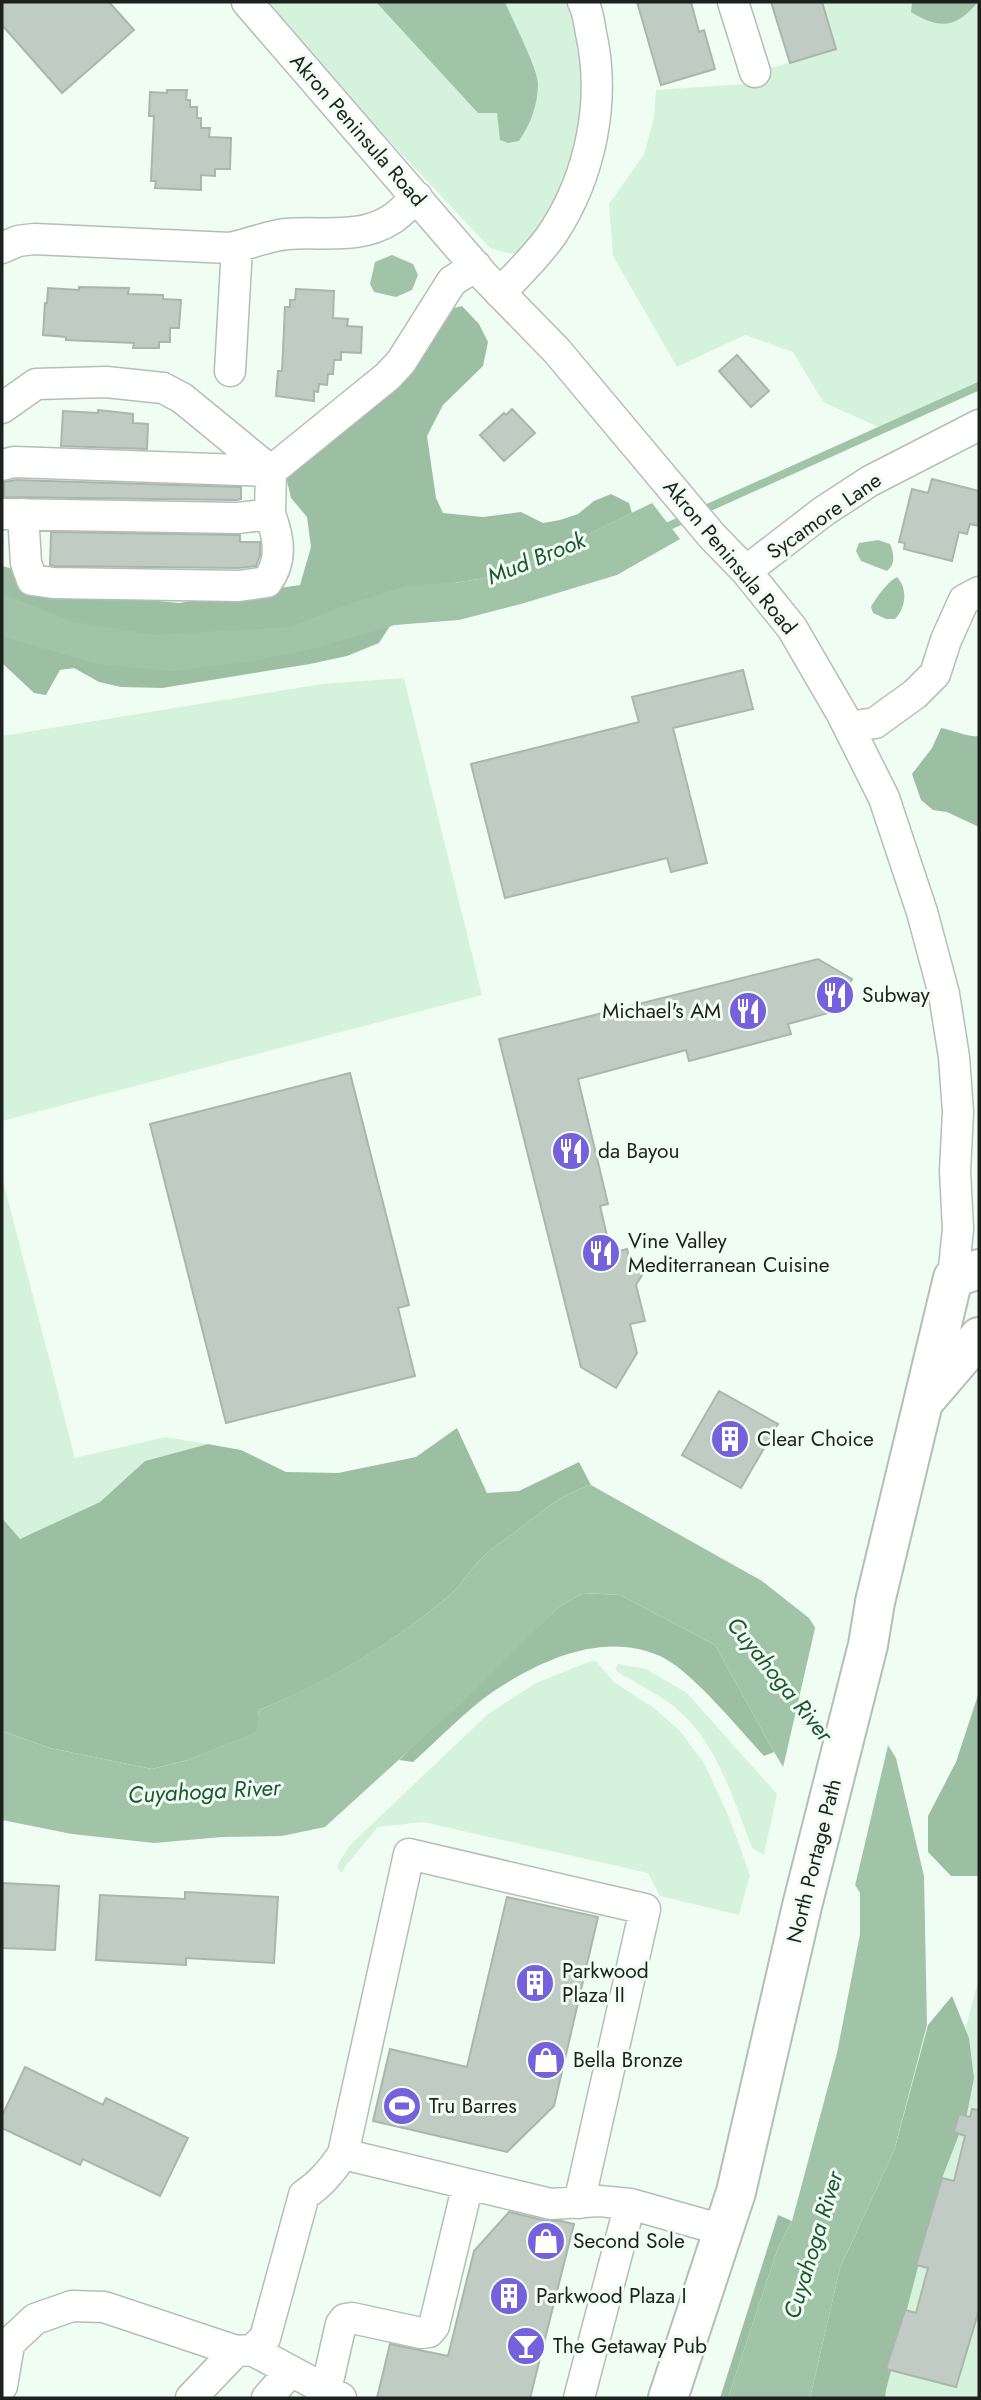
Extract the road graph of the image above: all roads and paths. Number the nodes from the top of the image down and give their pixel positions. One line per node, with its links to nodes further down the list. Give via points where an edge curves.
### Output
1 (247, 2): 5 (street, Akron Peninsula Road)
2 (583, 2): 9 (street, via 597,58 588,155 553,234)
3 (733, 2): 4 (street)
4 (755, 72)
5 (417, 197): 6 (street, via 377,227 355,233 267,237); 8 (street, Akron Peninsula Road)
6 (237, 247): 7 (street, via 34,239); 10 (street)
7 (2, 248)
8 (476, 266): 9 (street, Akron Peninsula Road); 14 (street, via 452,281 388,376)
9 (500, 293): 17 (street, Akron Peninsula Road, via 556,351)
10 (230, 371)
11 (2, 408): 14 (street, via 36,384 107,382 163,388 182,398)
12 (979, 425): 17 (street, Sycamore Lane, via 870,481)
13 (2, 465): 14 (street)
14 (271, 471): 16 (street)
15 (13, 514): 16 (street); 16 (street, via 32,580 239,586 267,582 276,570 279,554)
16 (270, 514)
17 (746, 571): 19 (street, Akron Peninsula Road, via 792,628)
18 (979, 592): 19 (street, via 964,600 935,674 875,723)
19 (849, 727): 20 (street, Akron Peninsula Road, via 884,797 944,994 954,1057 958,1229)
20 (966, 1273): 22 (main road, North Portage Path)
21 (979, 1337): 22 (main road)
22 (921, 1405): 27 (main road, North Portage Path, via 868,1645)
23 (343, 2154): 24 (street); 25 (street, via 409,1854 645,1909); 29 (street, via 317,2187 304,2195 265,2338)
24 (468, 2184): 25 (street, via 551,2204); 32 (street, via 434,2326 421,2333 345,2319)
25 (579, 2203): 26 (street)
26 (630, 2204): 27 (street); 35 (street)
27 (723, 2230): 36 (main road, North Portage Path)
28 (4, 2350): 29 (street, via 35,2319 72,2306 104,2307); 31 (street)
29 (244, 2350): 30 (street); 33 (street)
30 (291, 2371): 32 (street); 34 (street)
31 (2, 2386)
32 (334, 2394)
33 (191, 2398)
34 (267, 2398)
35 (579, 2398)
36 (668, 2398)

